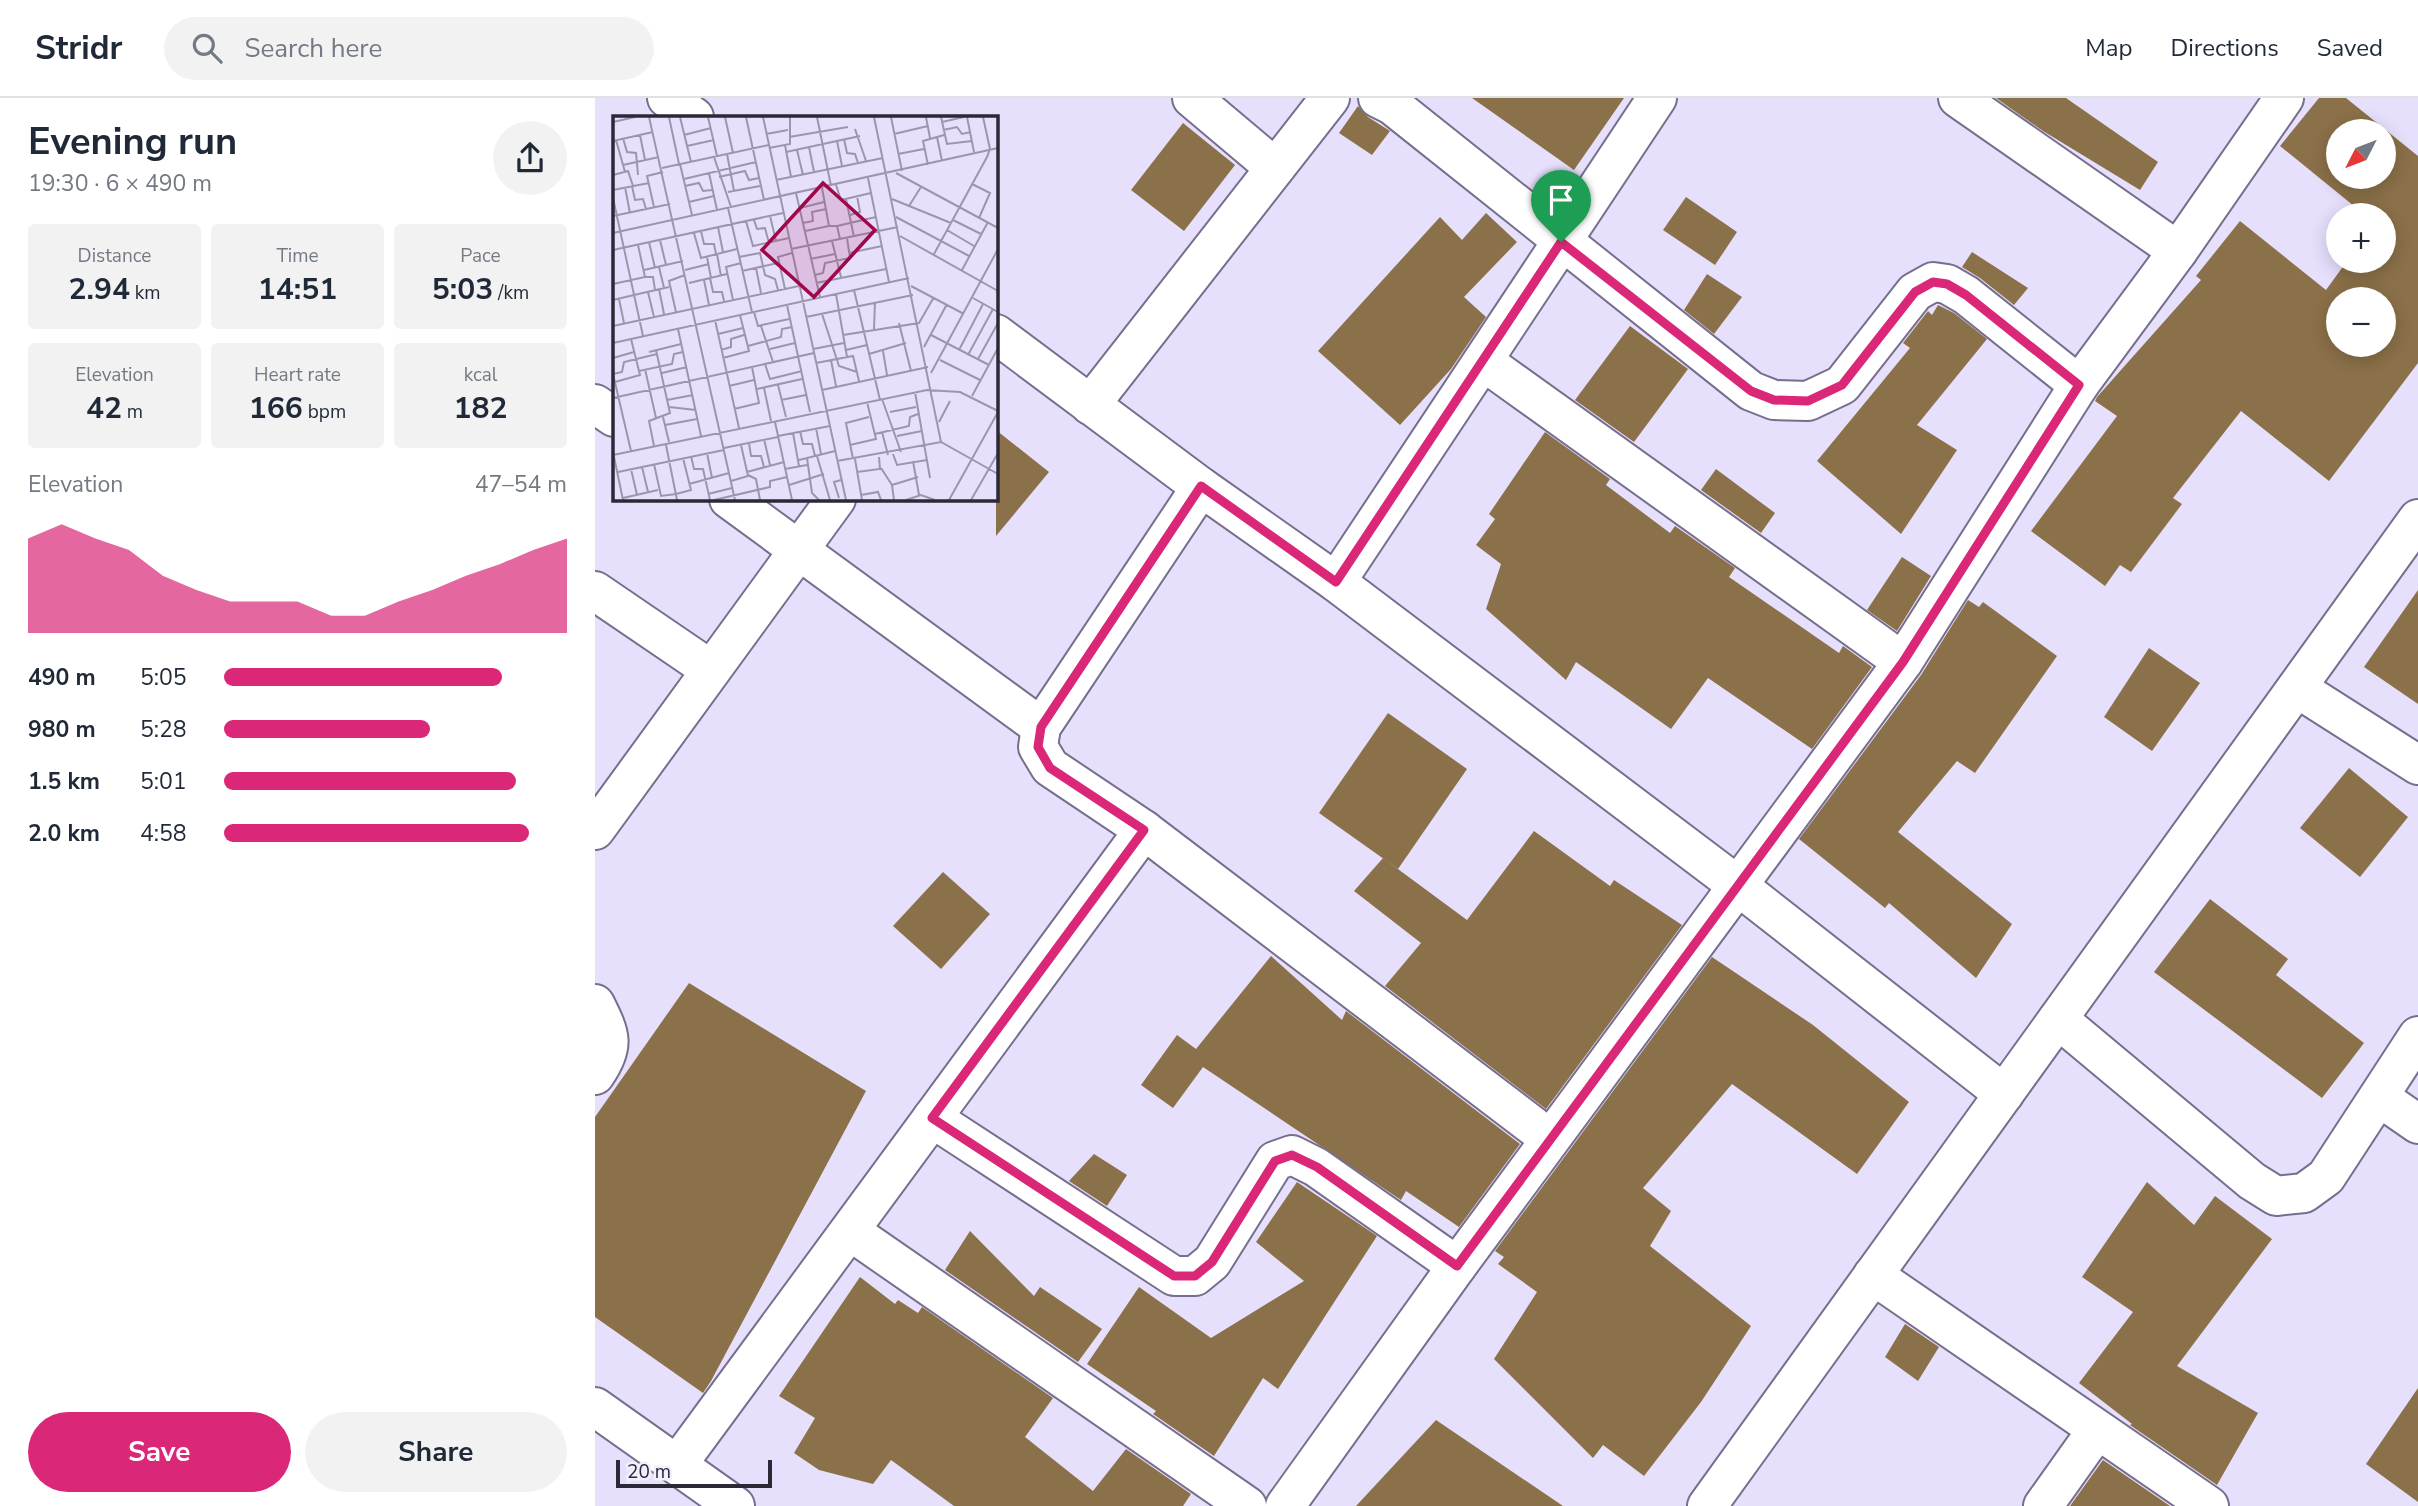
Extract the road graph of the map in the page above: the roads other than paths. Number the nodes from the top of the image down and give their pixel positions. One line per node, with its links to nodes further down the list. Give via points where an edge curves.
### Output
1 (667, 98): 8 (street)
2 (1192, 98): 9 (street)
3 (1330, 98): 9 (street)
4 (1378, 98): 10 (street, via 1392,104)
5 (1657, 98): 10 (street)
6 (1958, 98): 11 (street)
7 (2284, 98): 11 (street)
8 (693, 116)
9 (1275, 168): 16 (street)
10 (1561, 242): 13 (street); 14 (street, via 1751,391 1774,400 1808,401 1842,385 1915,292 1933,282 1966,295)
11 (2178, 251): 14 (street)
12 (997, 335): 16 (street)
13 (1483, 361): 23 (street); 25 (street)
14 (2079, 385): 25 (street)
15 (595, 404): 17 (street)
16 (1090, 405): 18 (street)
17 (613, 416)
18 (1201, 486): 23 (street); 28 (street)
19 (730, 500): 22 (street)
20 (835, 500): 22 (street)
21 (2418, 519): 27 (street)
22 (800, 549): 26 (street); 28 (street)
23 (1336, 582): 32 (street)
24 (595, 591): 26 (street)
25 (1903, 662): 32 (street)
26 (711, 670): 30 (street)
27 (2297, 688): 29 (street); 34 (street)
28 (1041, 727): 31 (street, via 1038,747 1050,768)
29 (2418, 765)
30 (595, 830)
31 (1144, 830): 39 (street); 41 (street)
32 (1737, 885): 37 (street); 41 (street)
33 (595, 1004): 36 (street, via 609,1032 607,1058)
34 (2058, 1019): 37 (street); 38 (street, via 2276,1196 2304,1192 2326,1177)
35 (2418, 1036): 38 (street)
36 (595, 1075)
37 (2004, 1094): 44 (street)
38 (2379, 1097): 40 (street)
39 (932, 1118): 42 (street); 43 (street, via 1174,1276 1195,1276 1212,1262 1275,1161 1292,1155 1317,1167)
40 (2418, 1124)
41 (1551, 1139): 43 (street)
42 (850, 1231): 47 (street); 49 (street)
43 (1457, 1266): 50 (street)
44 (1873, 1275): 46 (street); 51 (street)
45 (595, 1407): 47 (street)
46 (2097, 1430): 52 (street); 53 (street)
47 (677, 1465): 48 (street)
48 (735, 1506)
49 (1247, 1506)
50 (1285, 1506)
51 (1707, 1506)
52 (2043, 1506)
53 (2209, 1506)

